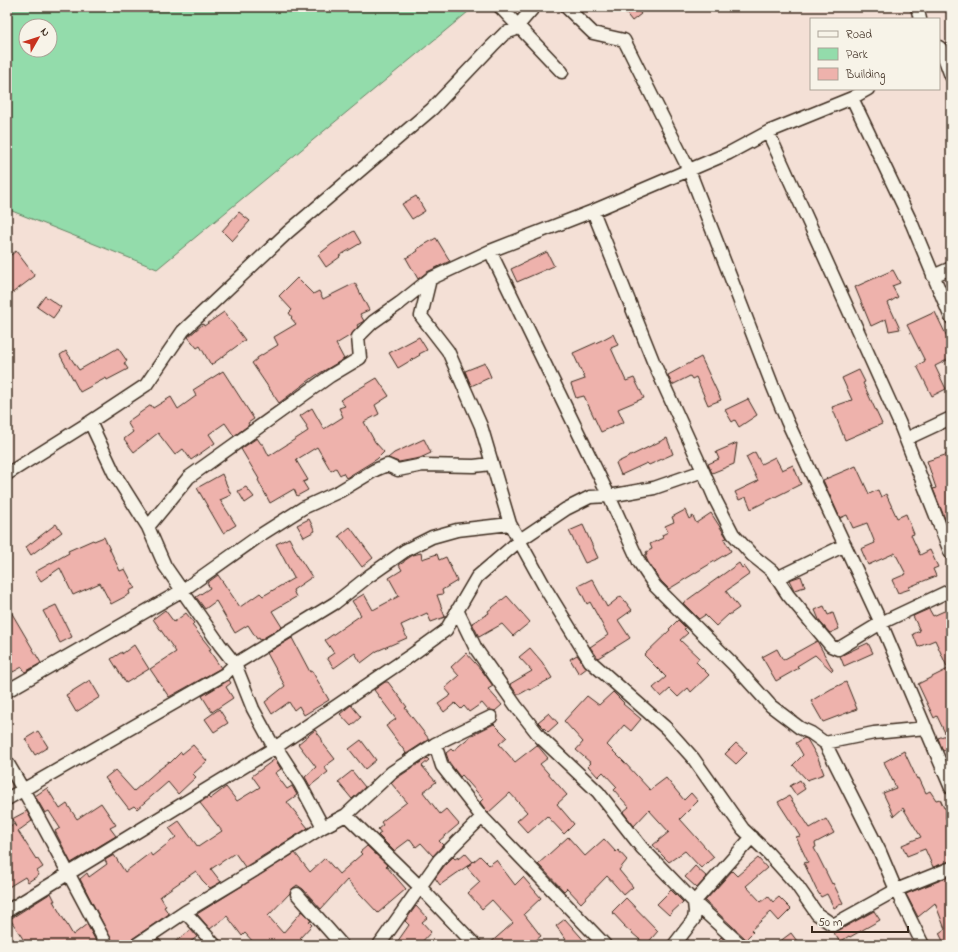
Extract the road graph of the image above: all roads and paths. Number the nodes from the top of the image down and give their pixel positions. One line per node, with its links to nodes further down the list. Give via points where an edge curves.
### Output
1 (500, 7): 6 (street)
2 (534, 7): 6 (street)
3 (566, 7): 13 (street, via 593,33 624,40)
4 (917, 7): 5 (street)
5 (920, 18)
6 (518, 25): 8 (street); 21 (street, via 514,30 505,33 432,109 288,232 183,332 146,385)
7 (943, 48): 9 (street)
8 (562, 72)
9 (951, 76)
10 (866, 90): 11 (street)
11 (852, 98): 12 (street); 17 (street, via 912,224)
12 (768, 132): 13 (street, via 729,153); 22 (street)
13 (689, 170): 14 (street); 30 (street, via 773,387)
14 (593, 211): 15 (street); 24 (street, via 653,361)
15 (490, 251): 18 (street); 26 (street)
16 (951, 268): 17 (street)
17 (933, 276): 19 (street)
18 (430, 279): 23 (street, via 421,316 448,351 480,426); 28 (street, via 373,322 358,337 360,358 330,376 188,477)
19 (951, 318)
20 (951, 418): 22 (street)
21 (90, 422): 25 (street); 28 (street, via 114,473)
22 (906, 439): 31 (street)
23 (492, 464): 27 (street); 33 (street, via 423,465 398,470 387,465 303,508)
24 (704, 471): 26 (street, via 654,488); 32 (street, via 733,534)
25 (7, 474)
26 (609, 496): 29 (street, via 590,497); 41 (street, via 639,562 655,586 771,706)
27 (510, 524): 29 (street); 37 (street, via 457,530 432,537 406,550 335,603)
28 (148, 528): 33 (street, via 165,566)
29 (520, 540): 35 (street, via 477,577); 51 (street, via 547,591 590,661 666,728 693,758 743,829)
30 (845, 545): 32 (street); 36 (street)
31 (951, 554)
32 (777, 578): 36 (street, via 831,646 838,649)
33 (183, 590): 37 (street); 38 (street)
34 (951, 590): 36 (street)
35 (457, 610): 43 (street, via 446,630); 57 (street, via 476,649 541,738 598,792 642,848)
36 (881, 623): 40 (street)
37 (235, 664): 43 (street, via 253,709); 46 (street, via 225,674)
38 (7, 691)
39 (491, 717): 42 (street)
40 (926, 728): 41 (street, via 874,732); 45 (street)
41 (825, 743): 55 (street, via 880,852)
42 (435, 744): 48 (street, via 392,772); 49 (street, via 442,766)
43 (276, 748): 50 (street, via 300,784); 53 (street)
44 (7, 762): 46 (street)
45 (951, 788)
46 (23, 790): 47 (street); 53 (street)
47 (7, 799)
48 (346, 815): 50 (street); 54 (street)
49 (482, 817): 54 (street, via 440,860); 66 (street)
50 (323, 827): 59 (street)
51 (752, 837): 55 (street, via 796,884 817,914 833,925); 57 (street)
52 (951, 868): 55 (street)
53 (69, 873): 58 (street); 60 (street)
54 (420, 887): 64 (street); 65 (street)
55 (896, 890): 69 (street)
56 (297, 894): 63 (street)
57 (694, 902): 67 (street, via 694,919); 68 (street)
58 (7, 911)
59 (185, 912): 61 (street); 62 (street)
60 (107, 945)
61 (136, 945)
62 (215, 945)
63 (342, 945)
64 (379, 945)
65 (475, 945)
66 (605, 945)
67 (674, 945)
68 (741, 945)
69 (923, 945)

